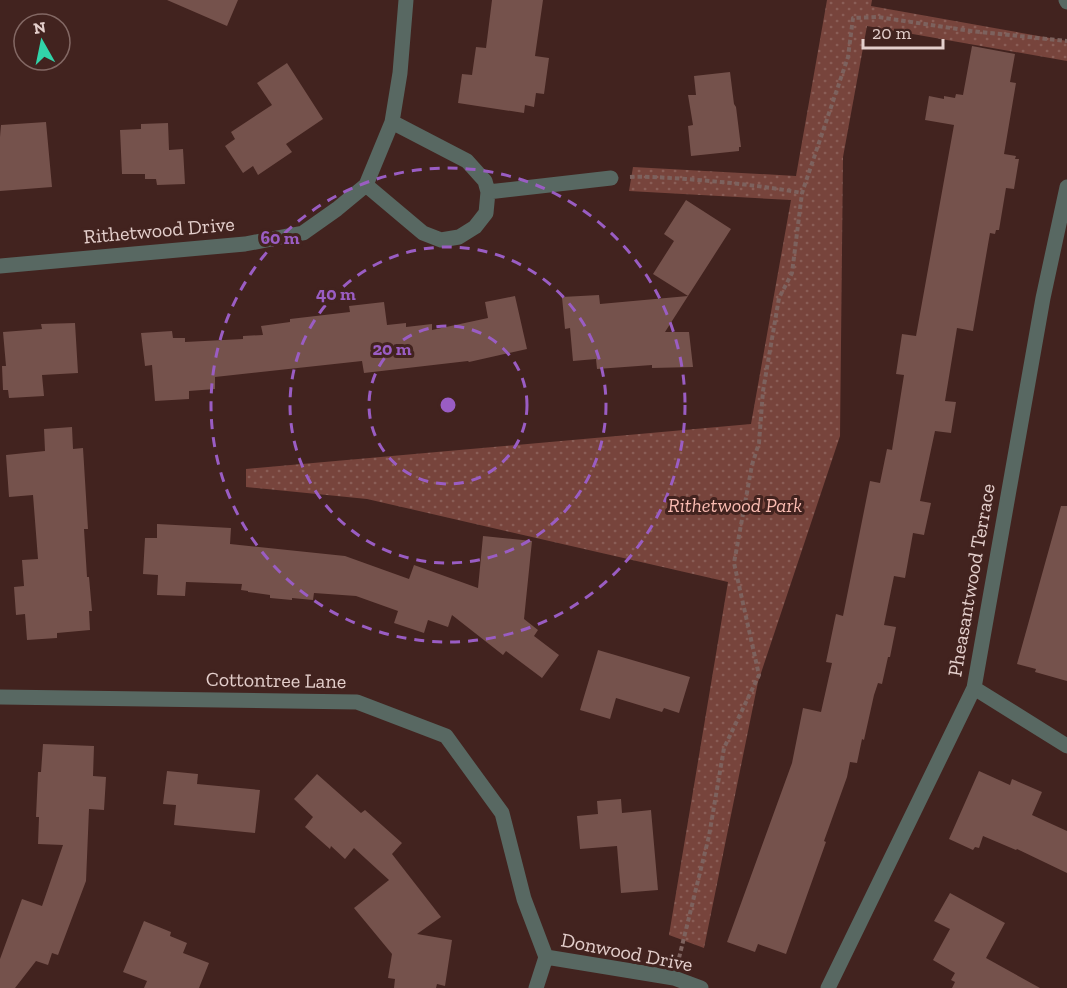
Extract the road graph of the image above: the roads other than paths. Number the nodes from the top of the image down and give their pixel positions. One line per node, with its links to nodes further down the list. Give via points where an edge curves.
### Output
1 (406, 0): 2 (street, Rithetwood Drive)
2 (392, 122): 4 (street, Rithetwood Drive); 6 (street, via 467,161 485,181)
3 (611, 178): 6 (street)
4 (366, 185): 6 (street, via 423,233 441,240 459,237 475,227 486,213); 7 (street, Rithetwood Drive, via 303,233 244,244)
5 (1067, 188): 8 (street, Pheasantwood Terrace, via 1043,298)
6 (488, 192)
7 (0, 266)
8 (974, 688): 10 (street); 14 (street, Pheasantwood Terrace)
9 (0, 697): 11 (street, Cottontree Lane, via 357,702 446,736 502,813 524,899)
10 (1067, 746)
11 (546, 957): 12 (street); 13 (street, Donwood Drive, via 674,978)
12 (536, 988)
13 (701, 988)
14 (828, 988)

